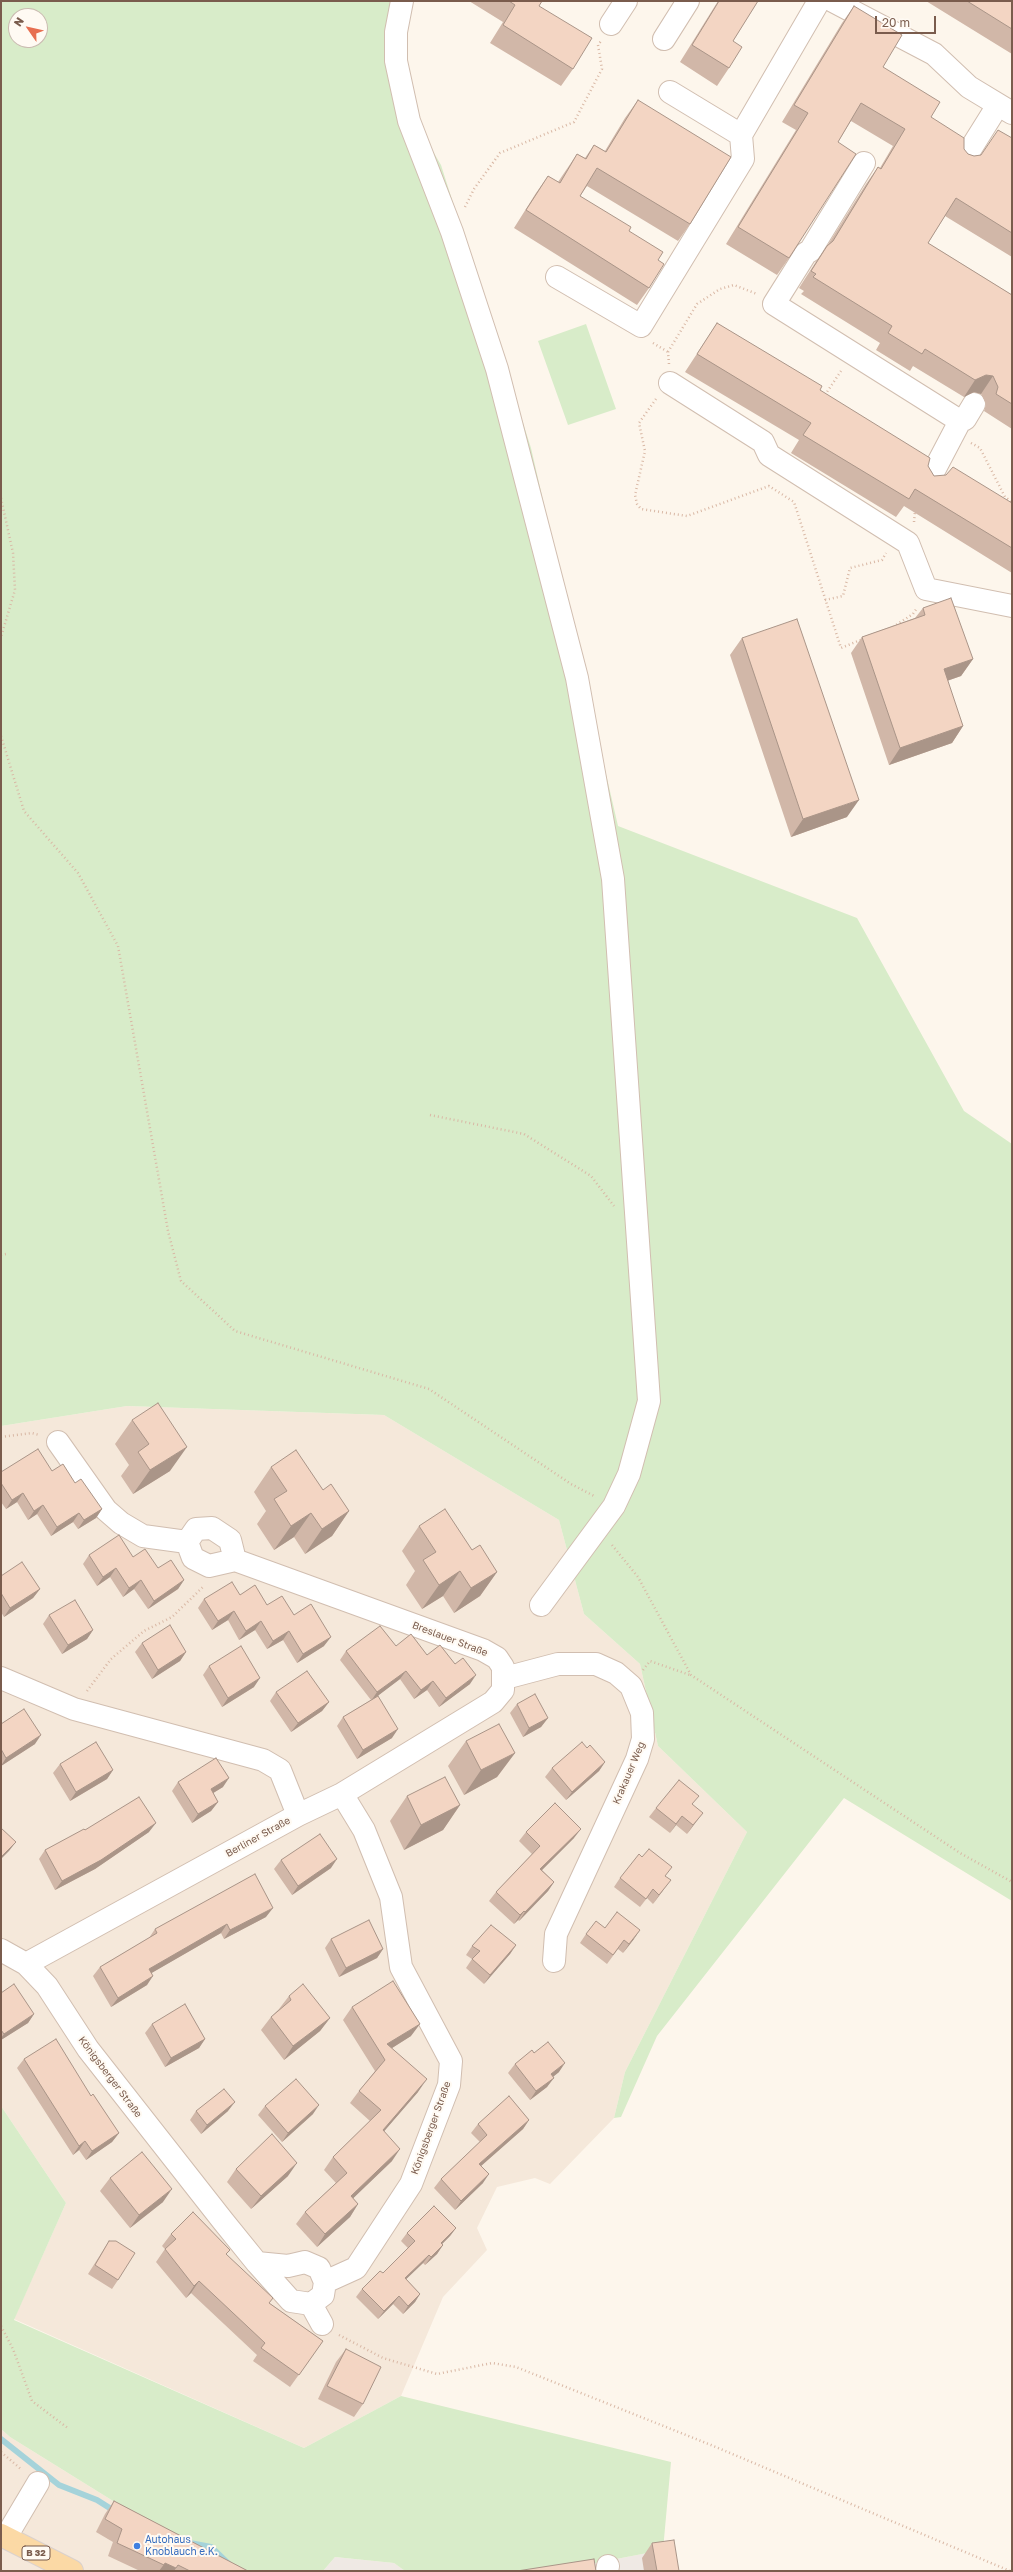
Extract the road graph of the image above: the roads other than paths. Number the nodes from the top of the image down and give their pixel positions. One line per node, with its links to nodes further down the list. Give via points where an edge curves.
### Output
1 (402, 1): 22 (street, via 396,32 396,61 409,121 452,232 496,369 577,678 613,879 649,1401 628,1474 614,1506)
2 (626, 1): 6 (street)
3 (688, 1): 7 (street)
4 (819, 1): 10 (street)
5 (833, 1): 9 (street, via 934,54 969,87)
6 (611, 24)
7 (664, 39)
8 (670, 92): 10 (street)
9 (1005, 109): 11 (street)
10 (741, 135): 13 (street, via 744,159 641,326)
11 (962, 161)
12 (864, 162): 16 (street, via 810,251 806,253 774,304)
13 (557, 277)
14 (670, 383): 18 (street, via 763,442 768,456 908,543 926,589)
15 (974, 404): 16 (street)
16 (957, 427): 17 (street)
17 (928, 482)
18 (1012, 606)
19 (58, 1442): 20 (street, via 106,1510 121,1523 143,1536)
20 (187, 1542): 21 (street, via 193,1558 210,1566); 21 (street, via 196,1529 212,1528 230,1540)
21 (235, 1560): 24 (street, Breslauer Straße, via 483,1650 497,1658 503,1667)
22 (540, 1605)
23 (1, 1678): 26 (street, Berliner Straße, via 74,1709 263,1760 280,1770)
24 (505, 1678): 25 (street, via 503,1690 494,1702); 28 (street, Krakauer Weg, via 558,1664 596,1664 616,1673 631,1686 642,1713 643,1740 556,1934)
25 (342, 1794): 26 (street); 31 (street, Königsberger Straße, via 364,1830 392,1897 401,1967 451,2061 449,2085 407,2190 356,2268)
26 (298, 1815): 29 (street, Berliner Straße)
27 (1, 1950): 29 (street)
28 (554, 1961)
29 (26, 1964): 30 (street, Königsberger Straße, via 47,1986 88,2049)
30 (258, 2263): 31 (street, via 288,2266 305,2262 319,2268); 32 (street, Königsberger Straße, via 291,2301)
31 (325, 2282): 32 (street, via 323,2295)
32 (311, 2304): 33 (street)
33 (322, 2324)
34 (38, 2483): 35 (street)
35 (3, 2536): 36 (main road, B 32)
36 (72, 2571)

